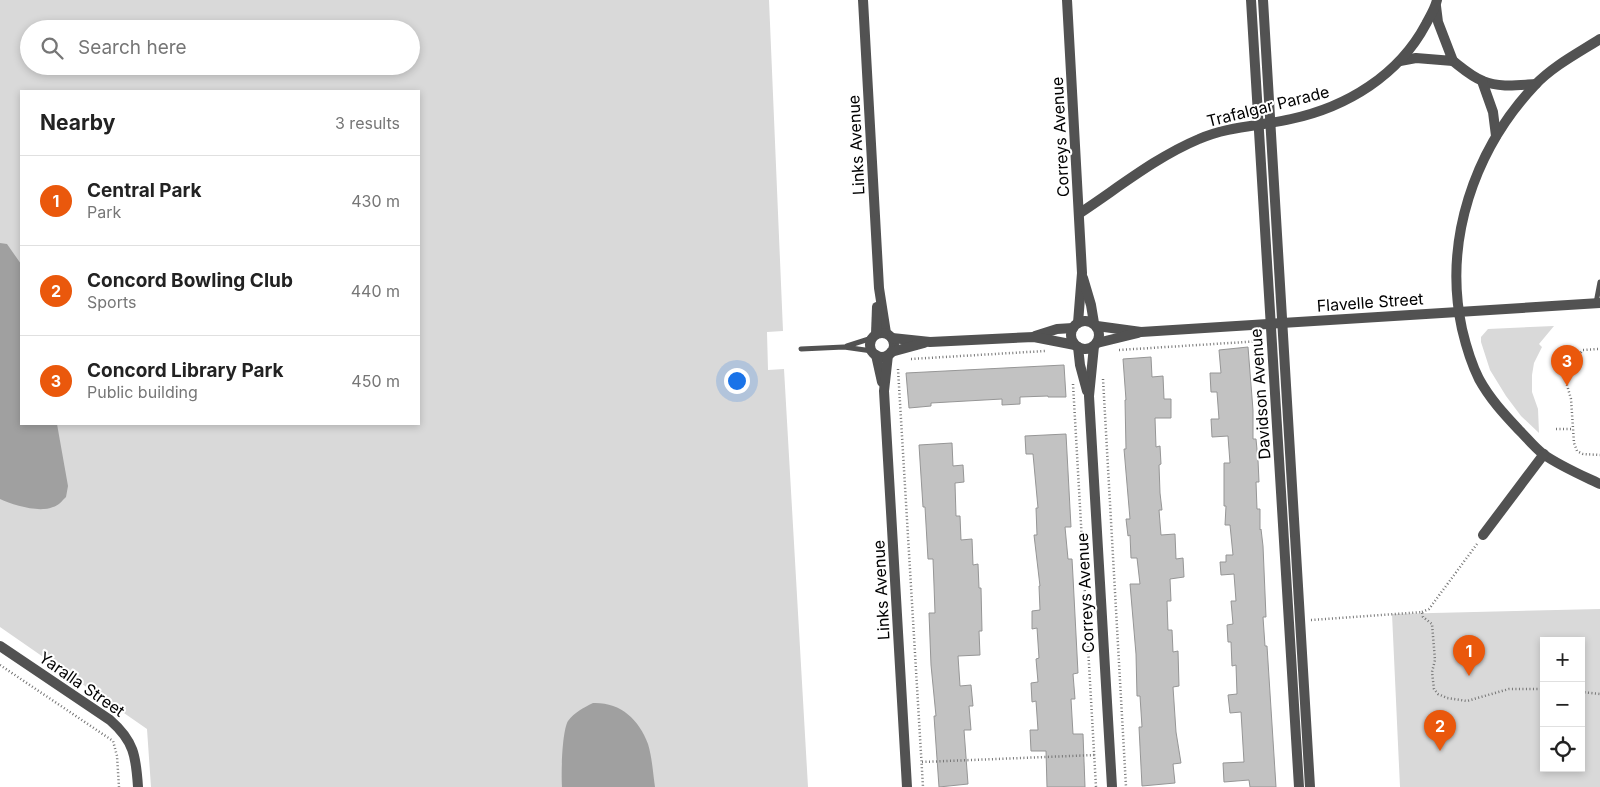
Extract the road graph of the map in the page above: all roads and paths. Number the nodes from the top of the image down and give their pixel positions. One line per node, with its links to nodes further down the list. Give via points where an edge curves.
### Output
1 (863, 0): 24 (street, Links Avenue)
2 (1067, 0): 14 (street, Correys Avenue)
3 (1251, 0): 12 (street, Davidson Avenue)
4 (1263, 0): 11 (street, Davidson Avenue)
5 (1437, 3): 7 (street, Trafalgar Parade, via 1421,34); 8 (street, via 1438,22)
6 (1600, 39): 10 (street)
7 (1400, 61): 8 (street, via 1416,58); 11 (street, Trafalgar Parade, via 1347,100 1324,110)
8 (1453, 61): 9 (street)
9 (1482, 81): 10 (street, via 1510,86); 13 (street, via 1493,112)
10 (1536, 84): 13 (street)
11 (1270, 123): 12 (street, Trafalgar Parade); 19 (street, Davidson Avenue)
12 (1258, 125): 14 (street, Trafalgar Parade, via 1207,136 1174,150); 20 (street, Davidson Avenue)
13 (1496, 136): 18 (street, via 1474,180 1464,215 1456,264)
14 (1080, 213): 15 (street, Correys Avenue)
15 (1082, 273): 21 (street, Correys Avenue); 22 (street, Correys Avenue)
16 (1600, 282): 17 (lane)
17 (1598, 303): 18 (street, Flavelle Street)
18 (1458, 312): 19 (street, Flavelle Street); 45 (street, via 1480,380 1503,414)
19 (1283, 323): 20 (street, Flavelle Street); 66 (street, Davidson Avenue)
20 (1270, 324): 23 (street, Flavelle Street); 65 (street, Davidson Avenue)
21 (1095, 325): 22 (street, via 1086,321); 23 (street, Flavelle Street); 28 (street, via 1100,335)
22 (1075, 326): 25 (street); 29 (street, via 1071,337)
23 (1141, 332): 28 (street, Flavelle Street)
24 (881, 336): 27 (street); 30 (lane); 35 (street, via 870,345); 36 (street, via 894,345)
25 (1034, 337): 27 (street); 29 (street)
26 (1262, 341): 33 (path)
27 (930, 342): 36 (street)
28 (1096, 344): 29 (street, via 1086,349); 42 (street, Correys Avenue)
29 (1076, 346): 42 (street, Correys Avenue)
30 (844, 347): 31 (lane); 35 (lane)
31 (800, 349)
32 (1598, 349): 44 (path, via 1583,350 1567,369 1565,378 1571,400)
33 (1116, 350)
34 (1048, 351): 37 (path)
35 (874, 353): 36 (street, via 884,357); 41 (street, Links Avenue)
36 (890, 354): 41 (street, Links Avenue)
37 (907, 359)
38 (898, 369): 57 (path)
39 (1102, 370): 64 (path)
40 (1072, 378): 56 (path)
41 (884, 391): 60 (street, Links Avenue)
42 (1089, 396): 63 (street, Correys Avenue)
43 (1556, 429): 44 (path)
44 (1573, 429): 46 (path, via 1577,451 1590,456)
45 (1544, 454): 47 (street); 48 (street)
46 (1600, 455)
47 (1600, 484)
48 (1483, 535): 49 (path, via 1429,609)
49 (1422, 612): 50 (path); 53 (path, via 1432,624 1435,660 1432,672 1434,690 1438,694 1467,701 1509,689)
50 (1311, 620)
51 (0, 646): 59 (street, Yaralla Street, via 124,731 132,745)
52 (0, 665): 58 (path, via 113,740)
53 (1540, 689)
54 (1585, 692): 55 (path)
55 (1600, 694)
56 (1094, 755): 57 (path); 62 (path)
57 (922, 762): 61 (path)
58 (120, 787)
59 (138, 787)
60 (907, 787)
61 (923, 787)
62 (1096, 787)
63 (1112, 787)
64 (1126, 787)
65 (1300, 787)
66 (1310, 787)

